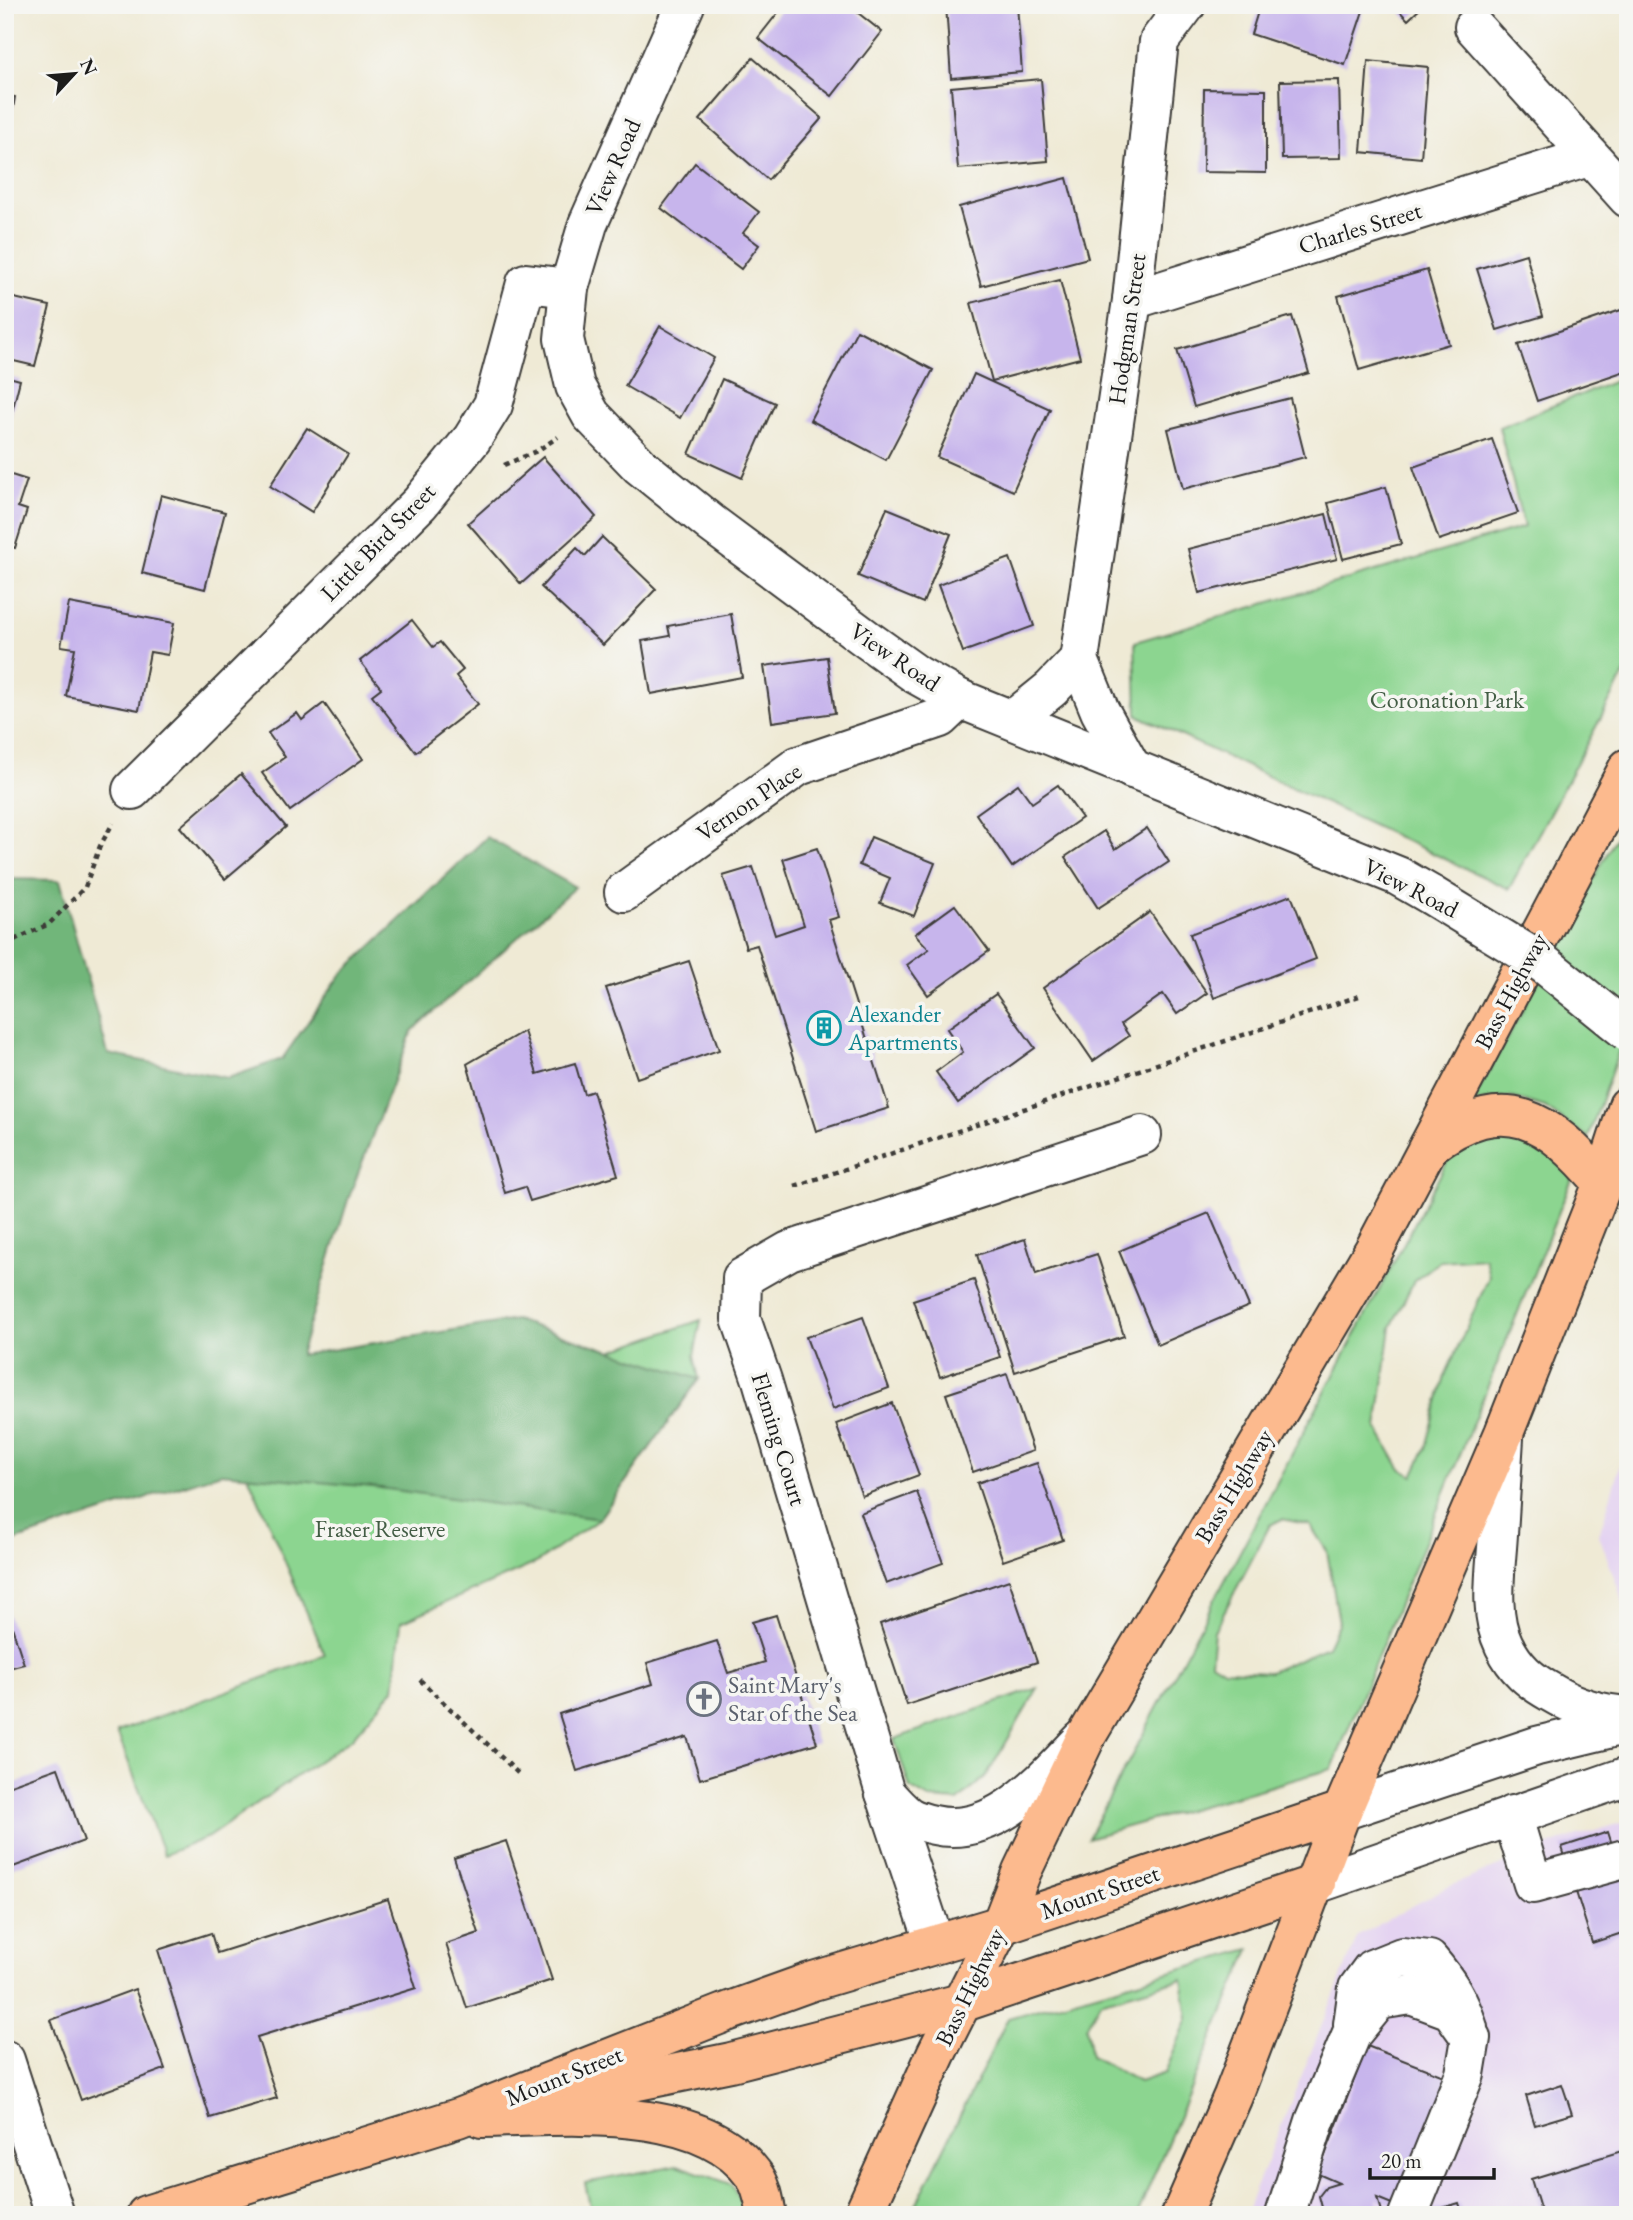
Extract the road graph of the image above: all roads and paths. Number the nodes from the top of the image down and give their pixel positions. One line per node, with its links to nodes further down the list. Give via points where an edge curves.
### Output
1 (685, 5): 6 (street, View Road, via 587,224)
2 (1186, 5): 7 (street, Hodgman Street, via 1160,41)
3 (1474, 27): 4 (street)
4 (1588, 157): 5 (street); 7 (street, Charles Street)
5 (1628, 198)
6 (569, 288): 9 (street, View Road, via 564,339 575,386 591,415 640,466 712,524 867,640); 13 (street, Little Bird Street, via 526,283 493,405 472,439 420,503)
7 (1132, 300): 8 (street, Hodgman Street)
8 (1079, 660): 10 (street); 12 (street)
9 (960, 699): 10 (street, View Road); 14 (street, Vernon Place, via 940,718 798,766)
10 (1014, 719): 12 (street, View Road)
11 (1628, 768): 20 (highway, Bass Highway)
12 (1132, 769): 17 (street, View Road, bridge, via 1398,876 1544,964)
13 (132, 790): 15 (path, via 100,846 85,887 49,924)
14 (624, 892)
15 (5, 944)
16 (1362, 995): 22 (path)
17 (1628, 1032)
18 (1628, 1106): 21 (highway)
19 (1142, 1135): 30 (street, Fleming Court, via 789,1251 742,1278 741,1320)
20 (1429, 1146): 21 (highway, via 1474,1121 1525,1119 1569,1145); 27 (highway, Bass Highway, via 1374,1250)
21 (1603, 1183): 23 (highway)
22 (795, 1186)
23 (1504, 1433): 25 (street, via 1495,1593 1503,1643 1521,1672 1539,1686 1587,1709); 31 (highway)
24 (420, 1680): 28 (path)
25 (1628, 1716)
26 (1628, 1724): 31 (street, Mount Street, via 1537,1746)
27 (1087, 1735): 30 (street, via 1022,1798 1002,1812 961,1828 921,1822); 35 (highway, Bass Highway)
28 (521, 1776)
29 (1628, 1776): 32 (street, Mount Street)
30 (885, 1793): 36 (street, Fleming Court)
31 (1342, 1811): 34 (highway); 35 (highway, Mount Street)
32 (1511, 1815): 33 (street, via 1533,1884); 34 (street, Mount Street)
33 (1628, 1858)
34 (1316, 1884): 37 (highway, Mount Street); 44 (highway)
35 (1001, 1925): 36 (highway, Mount Street); 37 (highway, Bass Highway)
36 (935, 1944): 37 (highway, Fleming Court); 39 (highway, Mount Street, via 810,1982)
37 (961, 2003): 39 (highway, Mount Street, via 731,2062); 43 (highway, Bass Highway)
38 (5, 2060): 40 (street)
39 (458, 2118): 41 (highway, Mount Street); 42 (highway, via 587,2117 666,2124 717,2143 737,2157 755,2175)
40 (55, 2215)
41 (146, 2215)
42 (767, 2215)
43 (863, 2215)
44 (1181, 2215)
45 (1286, 2215): 46 (street, via 1315,2121 1352,2033 1379,2000 1411,1995 1451,2010 1471,2038 1465,2074)
46 (1408, 2215)

